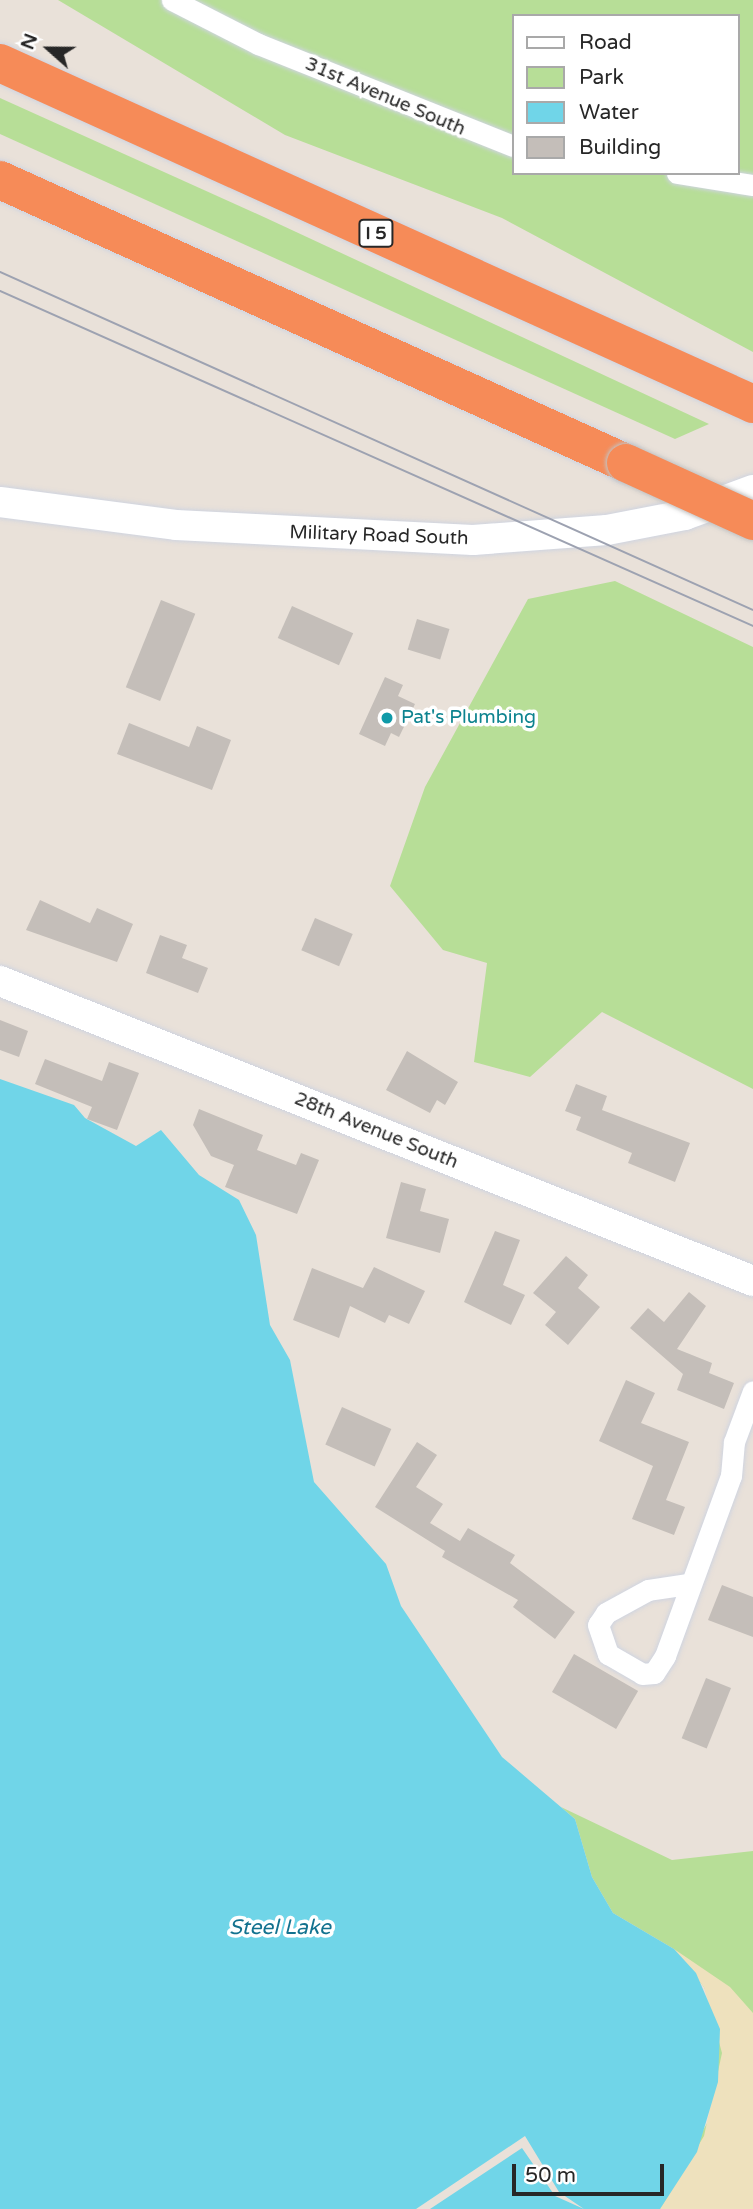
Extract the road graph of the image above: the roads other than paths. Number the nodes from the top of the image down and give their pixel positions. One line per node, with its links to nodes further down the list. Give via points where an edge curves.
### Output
1 (172, 0): 3 (street, 31st Avenue South, via 258,44)
2 (0, 63): 7 (highway, I 5)
3 (512, 146)
4 (689, 175): 6 (street)
5 (0, 180): 10 (highway, bridge)
6 (753, 186)
7 (753, 404)
8 (753, 490): 9 (street, Military Road South, via 685,515 607,530 473,540 189,526)
9 (0, 502)
10 (753, 521)
11 (0, 981): 12 (street, 28th Avenue South)
12 (753, 1281)
13 (753, 1391): 14 (street, via 711,1536)
14 (688, 1584): 14 (street, via 648,1590 606,1613 598,1625 608,1654 642,1674 654,1673)

